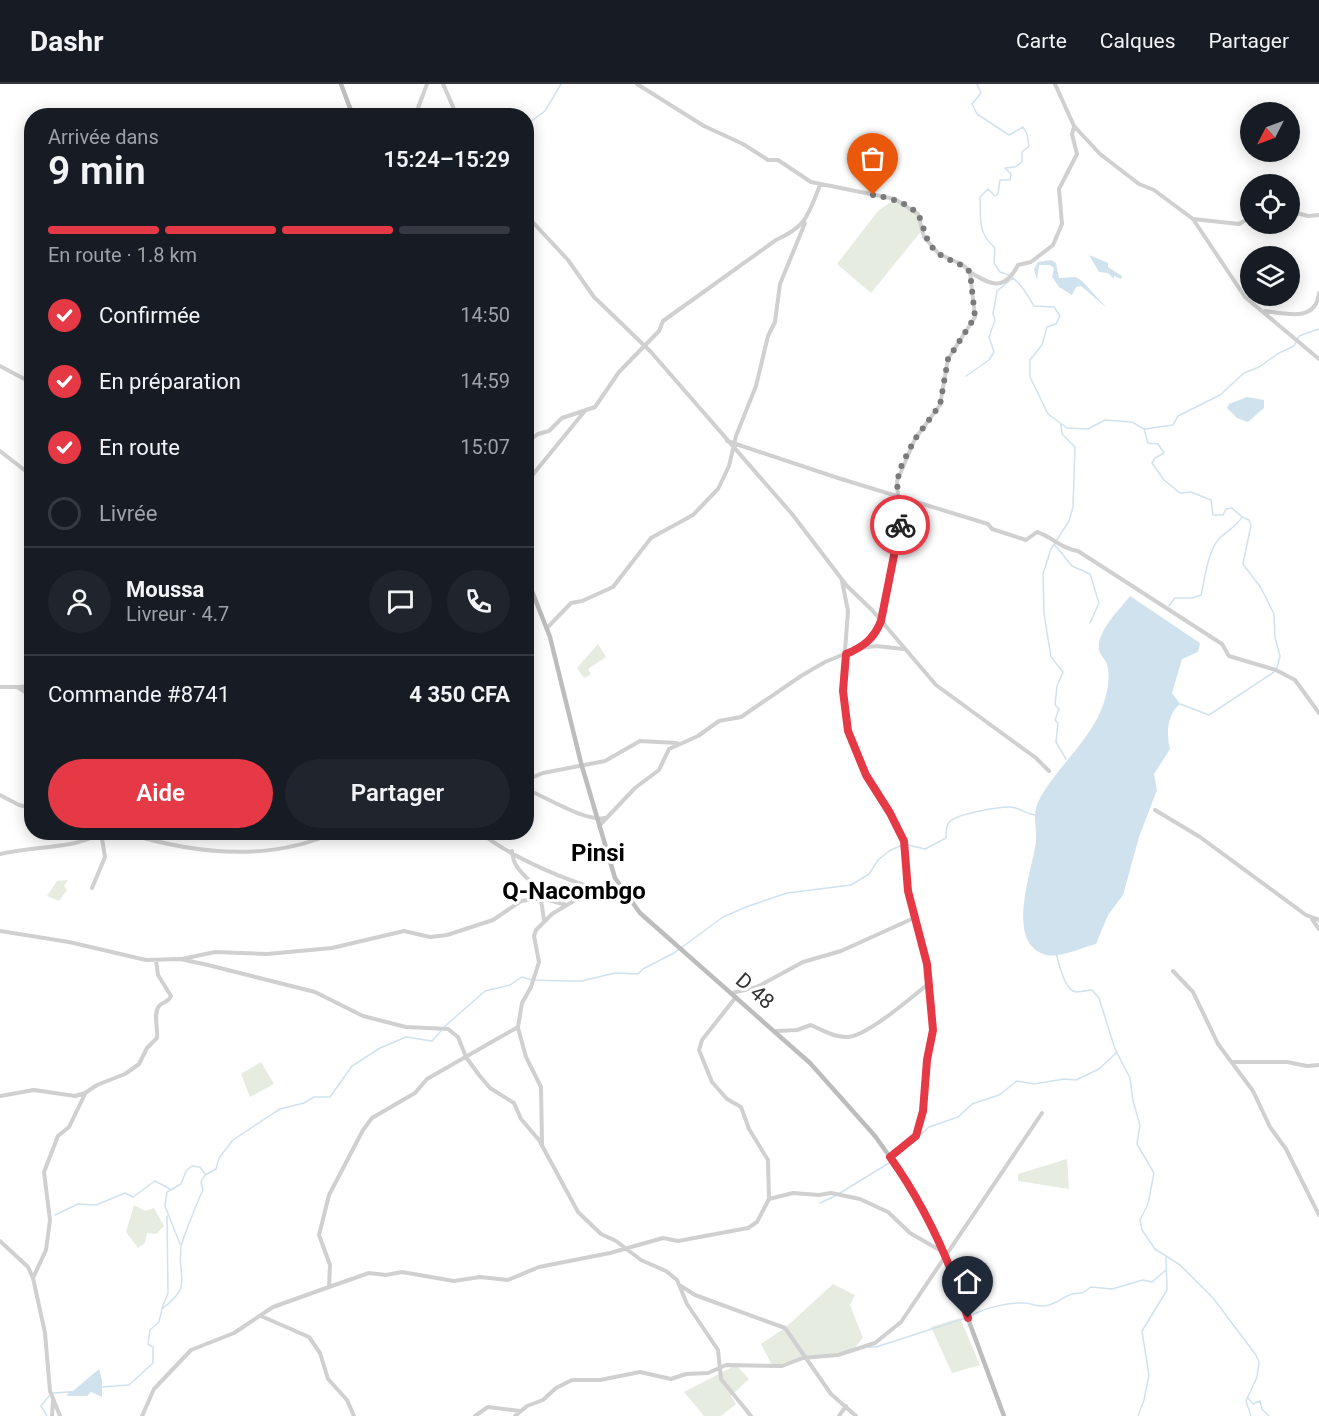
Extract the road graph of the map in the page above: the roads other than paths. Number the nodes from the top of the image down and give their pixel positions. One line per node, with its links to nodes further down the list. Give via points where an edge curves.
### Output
1 (341, 84): 6 (street)
2 (427, 84): 7 (street)
3 (443, 84): 8 (street)
4 (637, 84): 10 (street, via 704,126 768,160 786,164)
5 (1055, 84): 9 (street)
6 (350, 108)
7 (418, 108)
8 (454, 108)
9 (1074, 126): 13 (street, via 1100,154); 17 (street, via 1077,154 1059,189 1062,224 1053,245 1031,262 1018,265 999,284 988,284)
10 (820, 185): 15 (street); 17 (street, via 896,199 918,214 924,237 939,254)
11 (1300, 214): 12 (street)
12 (1319, 215)
13 (1193, 219): 16 (street); 19 (street, via 1245,297)
14 (534, 223): 20 (street, via 568,260 594,297)
15 (805, 223): 20 (street, via 663,321); 27 (street, via 780,284 775,322)
16 (1240, 223)
17 (970, 272): 32 (street, via 975,317 948,359 940,405 902,464)
18 (1319, 293): 19 (street, via 1312,311)
19 (1263, 311): 21 (street)
20 (645, 346): 24 (street, via 619,372 595,407); 26 (street)
21 (1319, 359)
22 (0, 366): 23 (street)
23 (24, 379)
24 (584, 412): 25 (street, via 562,418 549,431); 31 (street)
25 (534, 437)
26 (725, 440): 27 (street); 28 (street)
27 (735, 443): 28 (street); 32 (street)
28 (733, 450): 33 (street, via 792,514); 36 (street, via 714,495 693,515 651,538 613,587 571,603)
29 (0, 451): 30 (street)
30 (24, 470)
31 (534, 473)
32 (897, 495): 35 (street, via 900,527); 44 (street, via 1026,540 1037,532 1049,536 1222,644 1229,656 1295,680)
33 (841, 577): 35 (street); 39 (street, via 849,611 844,639)
34 (534, 596): 36 (street, D 48)
35 (881, 621): 37 (street, via 876,634); 38 (street)
36 (547, 628): 46 (street, D 48)
37 (859, 648): 38 (street); 39 (street)
38 (904, 650): 47 (street, via 936,686)
39 (846, 654): 45 (street, via 801,676 741,717 719,721 698,736); 68 (street, via 843,691 851,742 904,841)
40 (0, 687): 41 (street)
41 (17, 687): 42 (street); 43 (street)
42 (24, 687)
43 (24, 691)
44 (1319, 713)
45 (678, 743): 46 (street, via 640,741 604,761); 53 (street, via 664,755 659,770)
46 (582, 767): 48 (street); 54 (street, D 48)
47 (1049, 771)
48 (534, 777)
49 (534, 792): 54 (street)
50 (0, 795): 51 (street)
51 (24, 806)
52 (1155, 810): 69 (street, via 1200,837)
53 (605, 818): 54 (street); 55 (street)
54 (597, 820): 55 (street, D 48)
55 (599, 826): 66 (street, D 48, via 612,870)
56 (86, 840): 62 (street)
57 (102, 840): 63 (street, via 105,857)
58 (153, 840): 59 (street, via 230,854 307,845)
59 (318, 840)
60 (489, 840): 61 (street)
61 (512, 851): 64 (street); 65 (street, via 515,867)
62 (0, 854)
63 (92, 888)
64 (595, 888): 66 (street); 67 (street)
65 (540, 898): 67 (street); 71 (street); 74 (street, via 521,901 493,920 447,935 430,937 404,931 332,948 267,954 215,952)
66 (631, 902): 78 (street, D 48)
67 (566, 906): 71 (street)
68 (914, 918): 77 (street, via 927,964); 78 (street, via 841,951 803,962)
69 (1311, 918): 70 (street); 72 (street)
70 (1319, 920)
71 (544, 921): 79 (street, via 534,936 539,962 522,1003)
72 (1319, 929)
73 (0, 931): 75 (street)
74 (180, 959): 75 (street); 81 (street, via 315,992 363,1017 406,1027 444,1027 458,1037)
75 (156, 960): 84 (street, via 158,975 171,996 156,1013 157,1038 139,1064)
76 (1173, 971): 82 (street, via 1193,992 1218,1044)
77 (928, 984): 80 (street, via 885,1018 849,1037 810,1025); 88 (street, via 933,1030 923,1111 916,1136)
78 (734, 995): 80 (street, D 48); 89 (street, via 699,1050 712,1082 727,1099 741,1107 768,1160)
79 (518, 1027): 81 (street); 87 (street, via 526,1057 541,1087)
80 (776, 1031): 88 (street, D 48, via 834,1086)
81 (466, 1057): 87 (street, via 490,1088 514,1103); 96 (street, via 427,1078 415,1093 372,1118 354,1144 329,1195 320,1235 330,1265)
82 (1232, 1062): 83 (street); 90 (street, via 1253,1091 1273,1134 1286,1149)
83 (1319, 1065)
84 (85, 1094): 85 (street, via 34,1090); 94 (street, via 69,1127 58,1137 44,1172 50,1220 46,1250)
85 (0, 1096)
86 (1042, 1113): 93 (street)
87 (542, 1146): 92 (street, via 578,1212 601,1234)
88 (890, 1157): 93 (street, D 48, via 914,1191)
89 (769, 1199): 92 (street, via 748,1228 678,1242 663,1238); 93 (street, via 793,1193 831,1193 860,1199 888,1212 910,1233)
90 (1319, 1215)
91 (0, 1241): 94 (street)
92 (626, 1248): 95 (street, via 666,1271); 96 (street, via 539,1267 508,1280 480,1277 454,1281 402,1272 369,1273)
93 (944, 1254): 98 (street, via 901,1322 882,1341 838,1355); 112 (street, D 48)
94 (33, 1278): 100 (street)
95 (681, 1286): 98 (street, via 746,1315 779,1324); 99 (street, via 687,1304 718,1350)
96 (329, 1287): 97 (street, via 294,1298)
97 (261, 1316): 105 (street, via 234,1333 191,1350 154,1389); 106 (street, via 309,1337 320,1353 328,1379 347,1400)
98 (807, 1358): 99 (street, via 782,1366); 101 (street, via 831,1394)
99 (721, 1367): 102 (street, via 671,1379 640,1372 600,1380 572,1380); 109 (street, via 721,1379)
100 (53, 1400): 103 (street); 104 (street)
101 (846, 1406): 110 (street); 111 (street)
102 (521, 1411): 107 (street, via 488,1407); 108 (street)
103 (52, 1416)
104 (60, 1416)
105 (142, 1416)
106 (354, 1416)
107 (475, 1416)
108 (515, 1416)
109 (751, 1416)
110 (839, 1416)
111 (856, 1416)
112 (1004, 1416)

